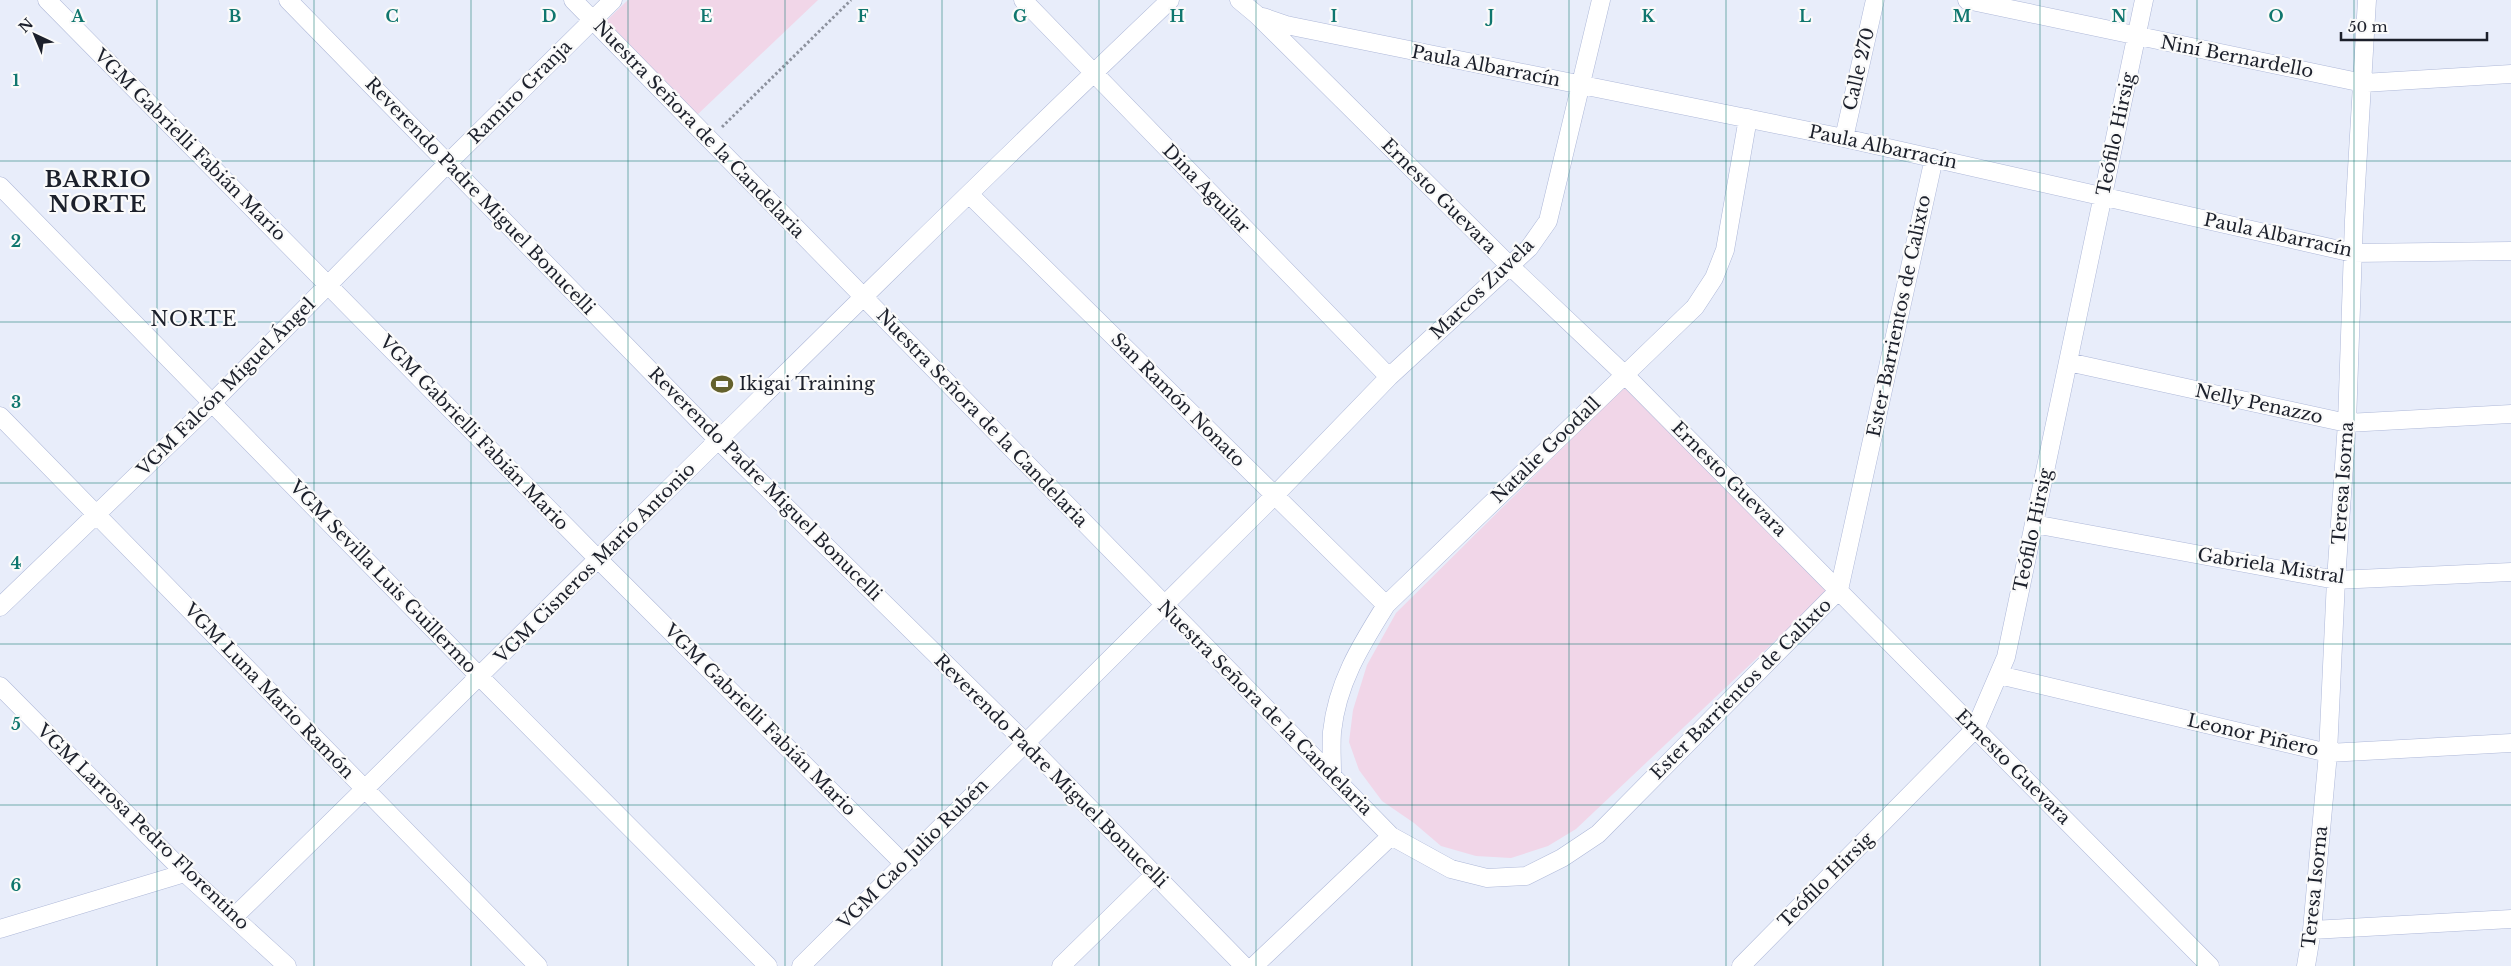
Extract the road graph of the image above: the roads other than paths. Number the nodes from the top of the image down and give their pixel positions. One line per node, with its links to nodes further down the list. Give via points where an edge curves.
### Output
1 (48, 0): 30 (street, VGM Gabrielli Fabián Mario)
2 (288, 0): 23 (street, Reverendo Padre Miguel Bonucelli)
3 (573, 0): 14 (street, Nuestra Señora de la Candelaria)
4 (613, 0): 14 (street, Ramiro Granja)
5 (1023, 0): 16 (street, Dina Aguilar)
6 (1170, 0): 16 (street, VGM Cisneros Mario Antonio)
7 (1239, 0): 13 (street, Ernesto Guevara)
8 (1601, 0): 19 (street, Marcos Zuvela)
9 (1875, 0): 21 (street, Calle 270)
10 (1967, 0): 15 (street, Niní Bernardello)
11 (2144, 0): 15 (street, Teófilo Hirsig)
12 (2368, 0): 18 (street, Teresa Isorna)
13 (1257, 15): 19 (street, Paula Albarracín, via 1286,26); 29 (street, Ernesto Guevara)
14 (593, 20): 23 (street, Ramiro Granja); 31 (street, Nuestra Señora de la Candelaria)
15 (2136, 37): 18 (street, Niní Bernardello); 26 (street, Teófilo Hirsig)
16 (1094, 73): 25 (street, VGM Cisneros Mario Antonio); 34 (street, Dina Aguilar)
17 (2511, 74): 18 (street, Niní Bernardello)
18 (2363, 83): 28 (street, Teresa Isorna)
19 (1580, 84): 20 (street, Paula Albarracín); 29 (street, Marcos Zuvela, via 1548,221 1529,248)
20 (1748, 118): 21 (street, Paula Albarracín); 33 (street, Natalie Goodall, via 1725,250 1714,278 1695,307)
21 (1844, 138): 22 (street, Paula Albarracín)
22 (1934, 158): 26 (street, Paula Albarracín); 46 (street, Ester Barrientos de Calixto)
23 (448, 163): 30 (street, VGM Falcón Miguel Ángel); 39 (street, Reverendo Padre Miguel Bonucelli)
24 (0, 186): 35 (street, VGM Sevilla Luis Guillermo)
25 (970, 195): 31 (street, VGM Cisneros Mario Antonio); 40 (street, San Ramón Nonato)
26 (2102, 197): 28 (street, Paula Albarracín); 32 (street, Teófilo Hirsig)
27 (2511, 251): 28 (street, Paula Albarracín)
28 (2353, 253): 38 (street, Teresa Isorna)
29 (1509, 265): 33 (street, Ernesto Guevara); 34 (street, Marcos Zuvela)
30 (329, 285): 35 (street, VGM Falcón Miguel Ángel); 43 (street, VGM Gabrielli Fabián Mario)
31 (864, 298): 39 (street, VGM Cisneros Mario Antonio); 47 (street, Nuestra Señora de la Candelaria)
32 (2068, 362): 38 (street, Nelly Penazzo); 42 (street, Teófilo Hirsig)
33 (1624, 374): 46 (street, Ernesto Guevara); 48 (street, Natalie Goodall)
34 (1389, 377): 40 (street, Marcos Zuvela)
35 (212, 403): 41 (street, VGM Falcón Miguel Ángel); 51 (street, VGM Sevilla Luis Guillermo)
36 (2511, 414): 38 (street, Nelly Penazzo)
37 (0, 416): 41 (street, VGM Luna Mario Ramón)
38 (2348, 423): 45 (street, Teresa Isorna)
39 (718, 440): 43 (street, VGM Cisneros Mario Antonio); 54 (street, Reverendo Padre Miguel Bonucelli)
40 (1275, 495): 47 (street, Marcos Zuvela); 48 (street, San Ramón Nonato)
41 (97, 515): 49 (street, VGM Falcón Miguel Ángel); 58 (street, VGM Luna Mario Ramón)
42 (2034, 524): 45 (street, Gabriela Mistral); 50 (street, Teófilo Hirsig, via 2006,657)
43 (599, 560): 51 (street, VGM Cisneros Mario Antonio); 60 (street, VGM Gabrielli Fabián Mario)
44 (2511, 572): 45 (street, Gabriela Mistral)
45 (2336, 580): 56 (street, Teresa Isorna)
46 (1839, 590): 53 (street, Ernesto Guevara); 59 (street, Ester Barrientos de Calixto, via 1598,834 1562,858 1526,876 1487,878 1450,869)
47 (1163, 604): 54 (street, VGM Cao Julio Rubén); 57 (street, Nuestra Señora de la Candelaria)
48 (1386, 605): 57 (street, Natalie Goodall, via 1355,654 1341,688 1332,731)
49 (0, 607)
50 (1999, 675): 53 (street, Teófilo Hirsig); 56 (street, Leonor Piñero)
51 (480, 677): 58 (street, VGM Cisneros Mario Antonio); 69 (street, VGM Sevilla Luis Guillermo)
52 (0, 686): 61 (street, VGM Larrosa Pedro Florentino)
53 (1975, 729): 74 (street, Teófilo Hirsig); 75 (street, Ernesto Guevara)
54 (1025, 742): 60 (street, VGM Cao Julio Rubén); 62 (street, Reverendo Padre Miguel Bonucelli)
55 (2511, 743): 56 (street, Leonor Piñero)
56 (2328, 753): 66 (street, Teresa Isorna)
57 (1332, 774): 59 (street, Nuestra Señora de la Candelaria)
58 (365, 789): 63 (street, VGM Cisneros Mario Antonio); 68 (street, VGM Luna Mario Ramón)
59 (1391, 836): 73 (street)
60 (904, 864): 70 (street, VGM Cao Julio Rubén)
61 (185, 873): 63 (street, VGM Larrosa Pedro Florentino); 65 (street)
62 (1155, 874): 71 (street); 72 (street, Reverendo Padre Miguel Bonucelli)
63 (234, 917): 67 (street, VGM Larrosa Pedro Florentino)
64 (2511, 919): 66 (street)
65 (0, 929)
66 (2312, 930): 76 (street, Teresa Isorna)
67 (287, 966)
68 (538, 966)
69 (768, 966)
70 (801, 966)
71 (1061, 966)
72 (1244, 966)
73 (1254, 966)
74 (1741, 966)
75 (2210, 966)
76 (2306, 966)

